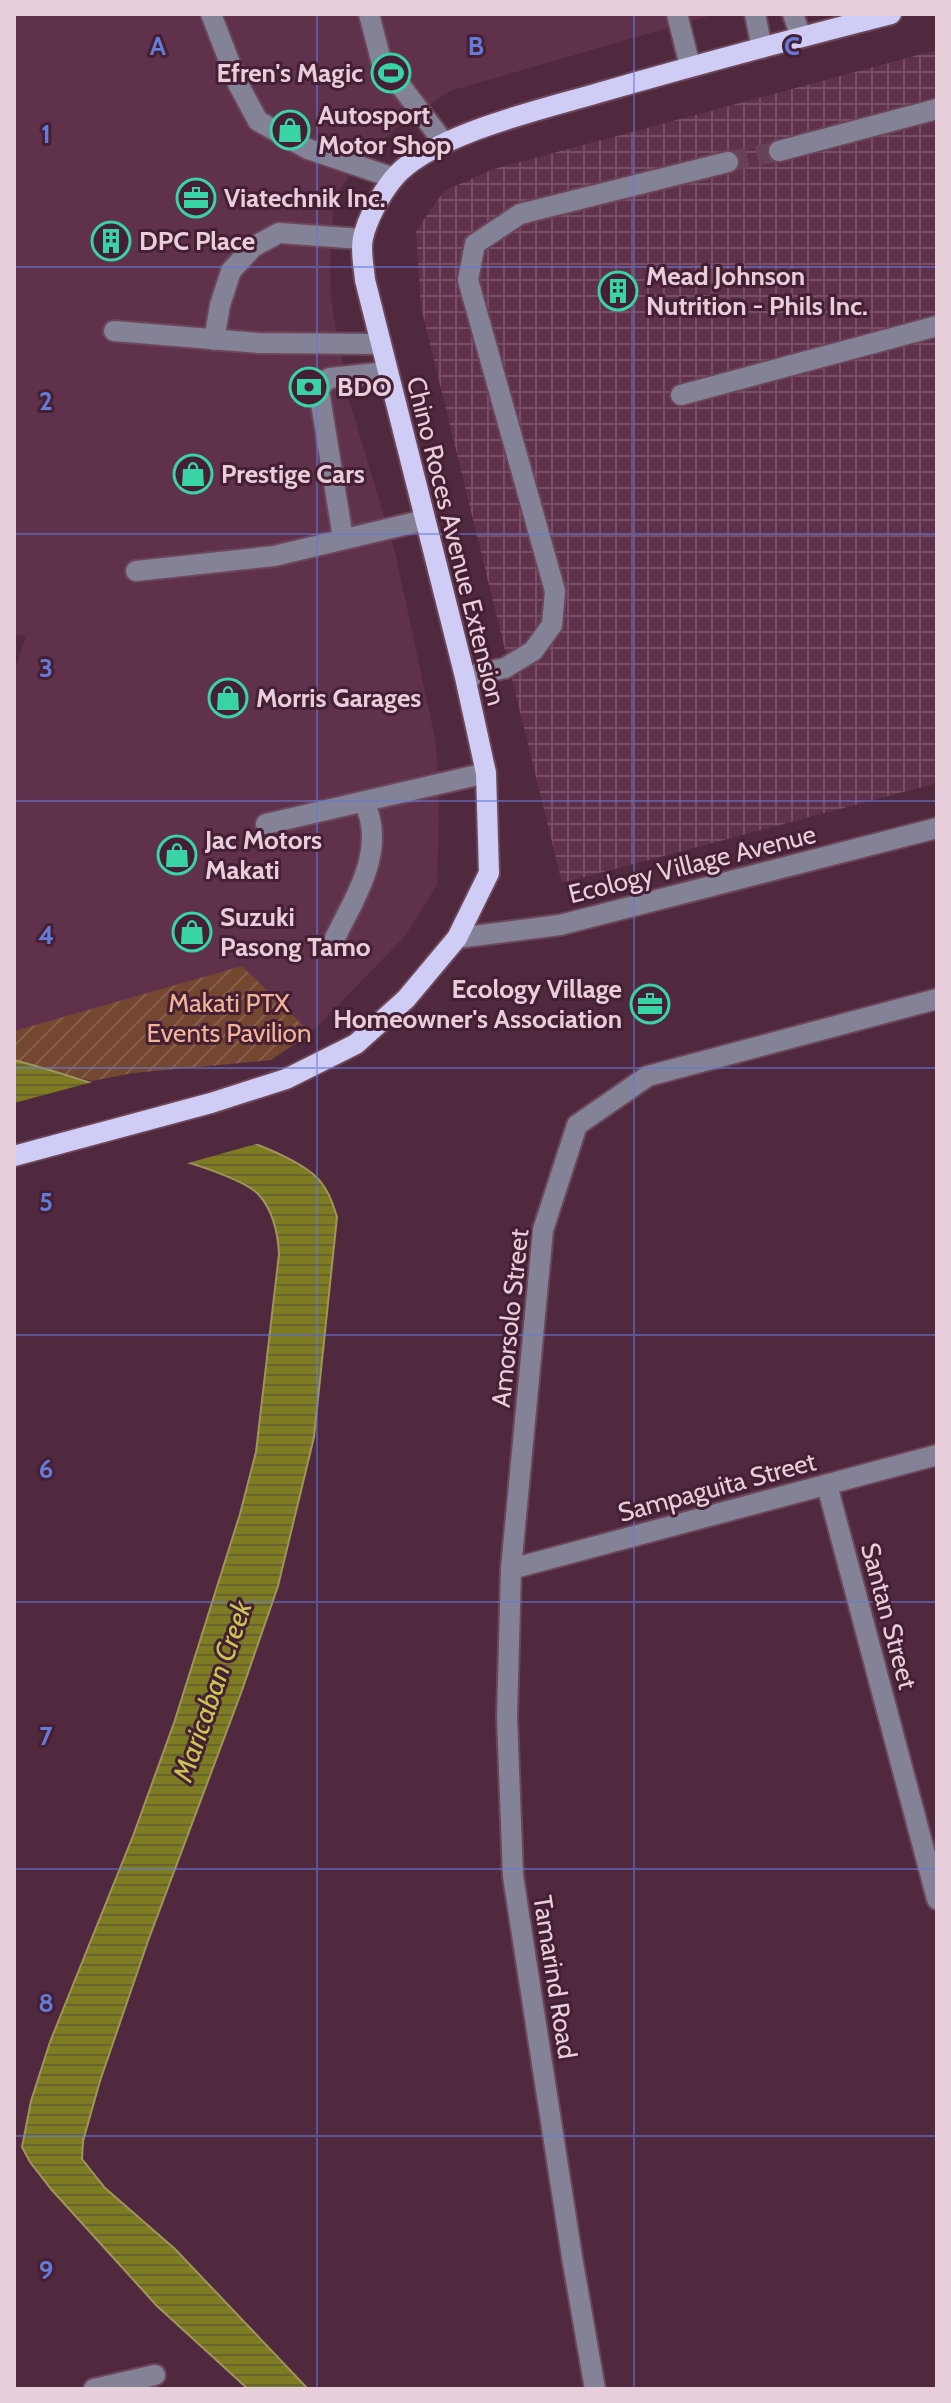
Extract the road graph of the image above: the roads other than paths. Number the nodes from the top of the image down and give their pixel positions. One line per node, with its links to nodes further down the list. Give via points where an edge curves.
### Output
1 (211, 14): 14 (street, via 258,121 308,149)
2 (369, 14): 11 (street, via 381,60)
3 (677, 14): 9 (street)
4 (755, 14): 8 (street)
5 (793, 14): 7 (street)
6 (886, 15): 7 (main road, Chino Roces Avenue Extension)
7 (801, 37): 8 (main road, Chino Roces Avenue Extension)
8 (762, 48): 9 (main road, Chino Roces Avenue Extension)
9 (690, 66): 11 (main road, Chino Roces Avenue Extension, via 486,126)
10 (937, 109): 12 (street)
11 (445, 144): 14 (main road, Chino Roces Avenue Extension)
12 (779, 151)
13 (728, 162): 25 (street, via 520,214 475,244 468,280 555,591 552,625 533,651 505,668)
14 (394, 178): 15 (main road, Chino Roces Avenue Extension)
15 (362, 239): 18 (street, via 279,233 253,247 231,271); 19 (main road, Chino Roces Avenue Extension)
16 (937, 326): 21 (street)
17 (114, 331): 18 (street)
18 (214, 340): 19 (street)
19 (379, 344): 20 (main road, Chino Roces Avenue Extension)
20 (387, 372): 22 (main road, Chino Roces Avenue Extension); 23 (street, via 330,378 319,391)
21 (681, 395)
22 (425, 520): 23 (street); 25 (main road, Chino Roces Avenue Extension)
23 (343, 538): 24 (street, via 274,556)
24 (136, 571)
25 (465, 677): 26 (main road, Chino Roces Avenue Extension)
26 (486, 773): 27 (street); 31 (main road, Chino Roces Avenue Extension, via 489,873)
27 (364, 802): 28 (street); 30 (street, via 374,833 371,852 364,880)
28 (266, 824)
29 (937, 828): 31 (street, Ecology Village Avenue, via 560,925)
30 (335, 938)
31 (457, 938): 33 (main road, Chino Roces Avenue Extension, via 406,999 356,1044 286,1079)
32 (937, 999): 36 (street, Amorsolo Street, via 648,1076 577,1125 543,1230)
33 (14, 1156)
34 (937, 1455): 35 (street, Sampaguita Street)
35 (827, 1485): 36 (street, Sampaguita Street); 37 (street, Santan Street)
36 (511, 1569): 40 (street, Tamarind Road, via 507,1717 513,1876)
37 (937, 1899)
38 (155, 2375): 39 (street)
39 (94, 2389)
40 (595, 2389)

